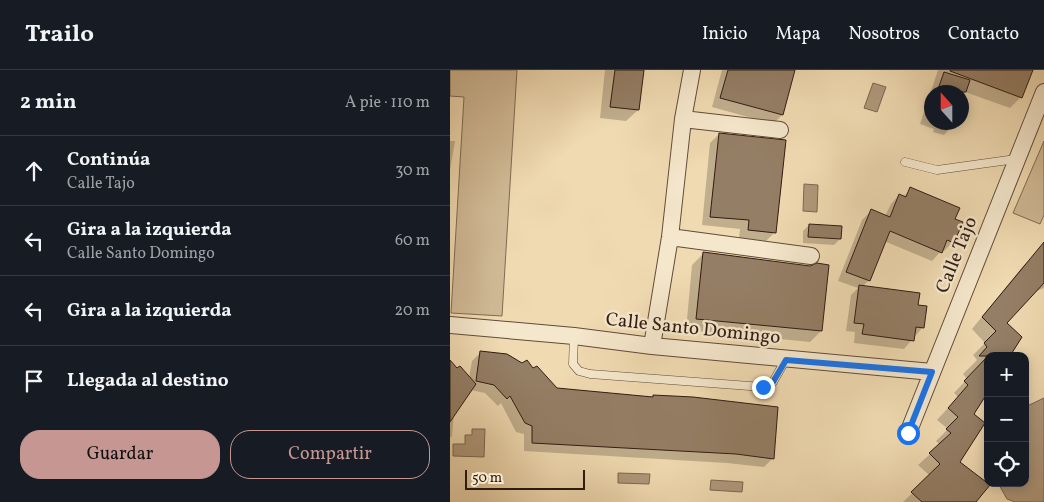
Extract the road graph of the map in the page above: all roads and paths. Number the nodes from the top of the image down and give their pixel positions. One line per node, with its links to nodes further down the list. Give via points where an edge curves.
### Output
1 (692, 70): 3 (street)
2 (1044, 92): 5 (street, Calle Tajo)
3 (683, 118): 4 (street); 7 (street)
4 (780, 130)
5 (1017, 159): 6 (lane, via 937,170); 13 (street, Calle Tajo)
6 (905, 162)
7 (670, 237): 8 (street); 11 (street)
8 (811, 256)
9 (450, 326): 10 (street, Calle Santo Domingo)
10 (574, 336): 11 (street, Calle Santo Domingo); 12 (lane, via 573,364 579,371 590,374 763,387 773,382)
11 (652, 346): 12 (street, Calle Santo Domingo)
12 (786, 360): 13 (street, Calle Santo Domingo)
13 (932, 372): 14 (street, Calle Tajo)
14 (908, 433)

